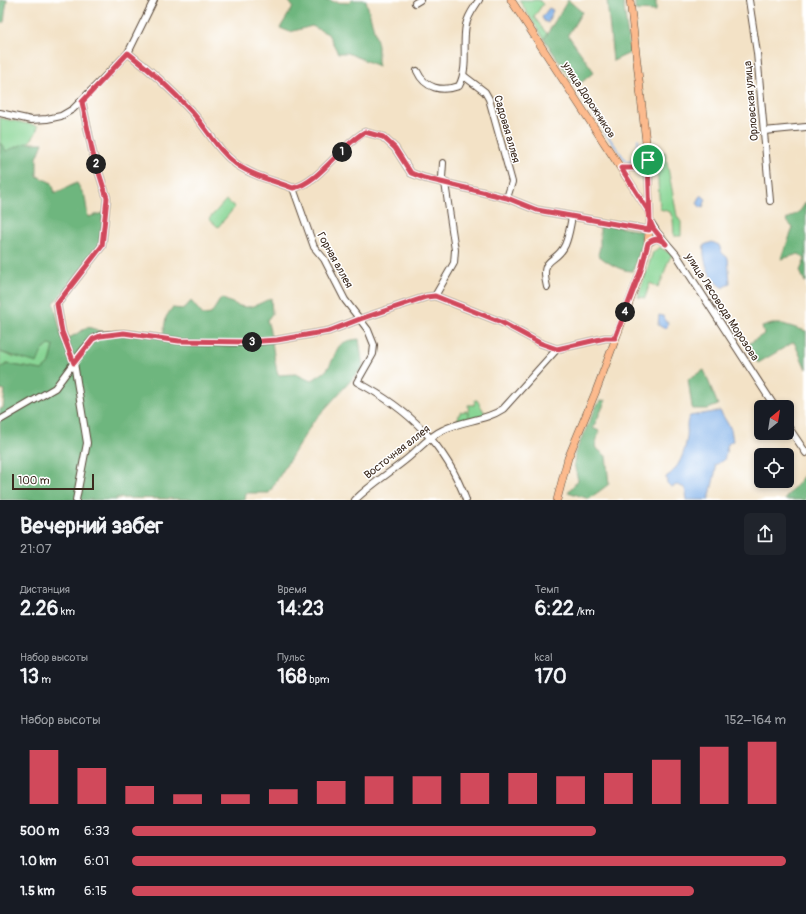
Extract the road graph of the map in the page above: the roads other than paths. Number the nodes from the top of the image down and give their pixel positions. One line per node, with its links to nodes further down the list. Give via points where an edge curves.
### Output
1 (154, 0): 6 (street)
2 (480, 0): 8 (street, via 466,24)
3 (511, 0): 15 (main road, улица Дорожников)
4 (630, 0): 13 (main road)
5 (749, 0): 12 (street, Орловская улица)
6 (128, 53): 9 (street); 17 (street, via 192,111 235,163 246,171)
7 (417, 71): 8 (street, via 424,82 437,89 448,90 459,86)
8 (464, 76): 18 (street, Садовая аллея, via 485,92 489,99 512,182)
9 (82, 102): 10 (street, via 61,116 47,119 31,120); 31 (street, via 93,154 107,198 102,246 57,304 62,332)
10 (0, 113)
11 (806, 127): 12 (street)
12 (764, 131): 19 (street, Орловская улица)
13 (648, 160): 15 (main road, via 636,168); 20 (main road)
14 (444, 163): 16 (street, via 442,178)
15 (621, 168): 20 (main road, улица Дорожников)
16 (445, 183): 17 (street, via 411,173 395,148 383,137 365,132 356,137 315,176 300,187); 18 (street); 27 (street, via 455,250 454,263)
17 (293, 188): 28 (street, Горная аллея, via 314,247 328,266 345,300)
18 (507, 198): 21 (street, via 537,210)
19 (770, 201)
20 (649, 212): 22 (main road)
21 (572, 217): 23 (street); 26 (street, via 566,244 561,252 547,262 544,275)
22 (650, 221): 23 (main road); 25 (street, улица Лесовода Морозова)
23 (649, 230): 24 (main road)
24 (648, 243): 25 (street, via 660,239); 29 (main road, via 641,270)
25 (666, 244): 32 (street, улица Лесовода Морозова, via 676,254)
26 (547, 287)
27 (435, 296): 28 (street); 30 (street, via 501,322)
28 (360, 319): 31 (street, via 329,331 246,342 179,341 124,333 100,336 93,339); 35 (street, Горная аллея, via 374,345 373,354 357,382 409,415)
29 (615, 338): 30 (street); 40 (main road, via 568,458)
30 (557, 349): 35 (street, Восточная аллея, via 503,409 488,417 455,425)
31 (74, 363): 33 (street, via 55,388); 37 (street, via 87,443)
32 (770, 400)
33 (0, 420)
34 (794, 435): 36 (street)
35 (429, 438): 38 (street, Восточная аллея); 39 (street, Горная аллея, via 455,472)
36 (806, 453)
37 (76, 500)
38 (355, 500)
39 (466, 500)
40 (557, 500)

